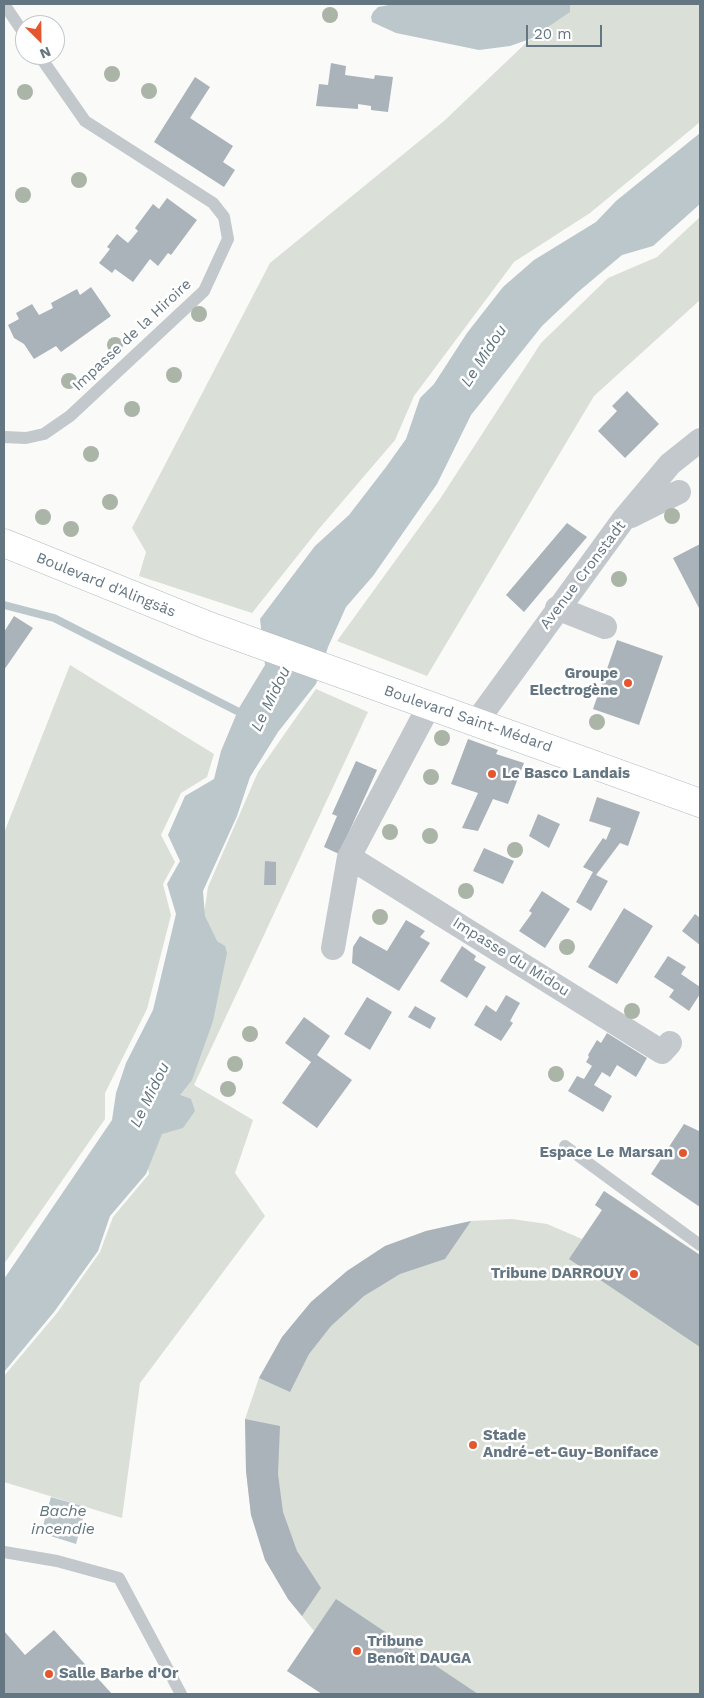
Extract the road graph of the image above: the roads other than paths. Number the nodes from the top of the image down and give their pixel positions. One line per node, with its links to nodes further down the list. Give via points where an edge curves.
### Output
1 (4, 4): 2 (lane)
2 (15, 20)
3 (46, 65): 4 (lane, Impasse de la Hiroire, via 85,121 213,203 224,218 228,239 204,291 70,416 44,434 26,438)
4 (4, 437)
5 (700, 440): 7 (street, Avenue Cronstadt, via 670,464)
6 (679, 492): 7 (street)
7 (623, 520): 9 (street, Avenue Cronstadt)
8 (4, 543): 11 (main road, Boulevard d'Alingsäs, via 209,626)
9 (557, 608): 10 (street); 13 (street, Avenue Cronstadt)
10 (605, 627)
11 (349, 678): 12 (main road, Boulevard Saint-Médard)
12 (429, 706): 13 (main road, Boulevard Saint-Médard); 15 (street)
13 (477, 721): 14 (main road, Boulevard Saint-Médard)
14 (700, 803)
15 (349, 856): 16 (street); 17 (street, Impasse du Midou, via 662,1052)
16 (333, 948)
17 (670, 1042)
18 (565, 1146): 19 (lane)
19 (700, 1245)
20 (4, 1552): 21 (lane, via 57,1561 120,1578)
21 (181, 1694)

